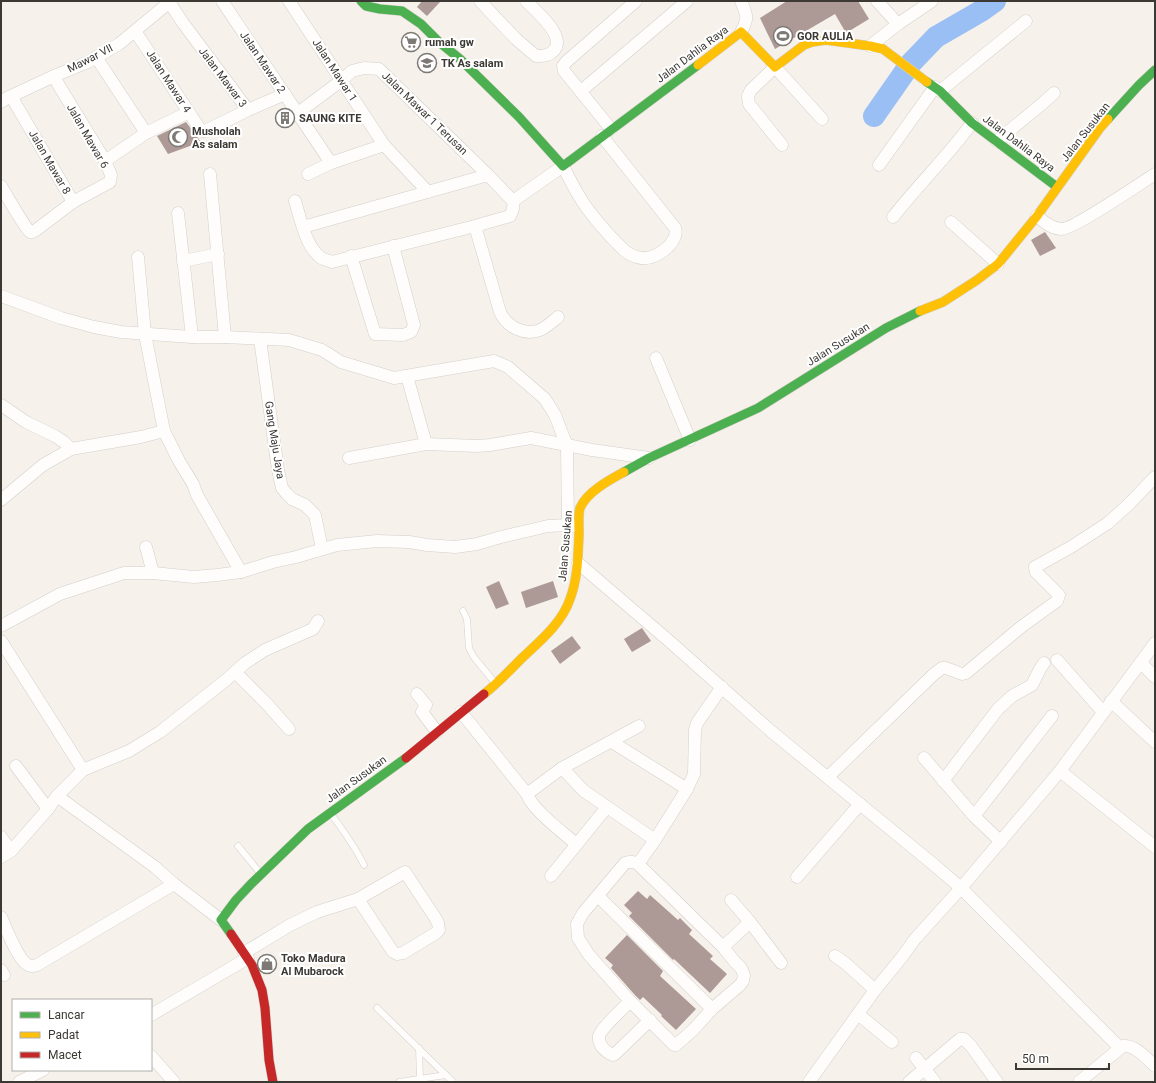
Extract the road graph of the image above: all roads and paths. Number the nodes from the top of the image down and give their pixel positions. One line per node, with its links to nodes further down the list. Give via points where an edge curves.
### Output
1 (222, 1): 25 (street, Jalan Mawar 2)
2 (289, 1): 21 (street, Jalan Mawar 1)
3 (361, 1): 42 (street, via 366,6 402,12 421,24 519,117)
4 (480, 1): 5 (street, via 536,56 552,53 557,46 557,38 550,26)
5 (526, 1)
6 (636, 1): 23 (street, via 563,66)
7 (687, 1): 23 (street)
8 (741, 1): 15 (street, via 747,15)
9 (877, 1): 13 (street)
10 (932, 1): 13 (street)
11 (170, 2): 14 (street, Mawar VII); 28 (street, Jalan Mawar 3)
12 (1026, 22): 22 (street)
13 (898, 24): 16 (street)
14 (135, 31): 17 (street, Mawar VII); 29 (street, Jalan Mawar 4)
15 (741, 32): 18 (street, Jalan Dahlia Raya); 35 (street, Jalan Dahlia Raya)
16 (870, 46): 18 (street, via 826,40 812,42); 22 (street, Jalan Dahlia Raya, via 883,49)
17 (96, 57): 20 (street, Mawar VII); 34 (street)
18 (775, 67): 31 (street); 38 (street, via 748,96 749,104)
19 (1155, 70): 48 (street, Jalan Susukan, via 1100,128)
20 (54, 76): 26 (street, Mawar VII); 39 (street, Jalan Mawar 6)
21 (342, 80): 30 (street, Jalan Mawar 1 Terusan); 37 (street, Jalan Mawar 1); 46 (street, Jalan Mawar 1 Terusan, via 352,71 364,68 379,69)
22 (937, 89): 32 (street, Jalan Dahlia Raya); 41 (street)
23 (580, 91): 35 (street)
24 (1054, 93): 36 (street)
25 (285, 94): 28 (street); 30 (street, Jalan Mawar 2)
26 (12, 96): 27 (street, Mawar VII); 52 (street, Jalan Mawar 8)
27 (1, 102)
28 (248, 110): 33 (street, Jalan Mawar 3)
29 (189, 112): 33 (street, Jalan Mawar 4); 34 (street)
30 (298, 113): 40 (street, Jalan Mawar 2)
31 (822, 119)
32 (972, 123): 36 (street, Jalan Dahlia Raya); 55 (street)
33 (202, 132)
34 (146, 133): 39 (street)
35 (607, 133): 42 (street, Jalan Dahlia Raya); 42 (street, via 675,228 676,232 668,247 649,257 638,258 625,251 579,197)
36 (997, 141): 48 (street, Jalan Dahlia Raya)
37 (384, 145): 40 (street); 49 (street, Jalan Mawar 1)
38 (782, 145)
39 (105, 161): 52 (street, Jalan Mawar 6, via 111,176 110,182)
40 (331, 163): 44 (street)
41 (879, 165)
42 (562, 166): 51 (street)
43 (210, 174): 60 (street)
44 (308, 174)
45 (1155, 174): 54 (street, via 1113,202 1066,228 1047,224)
46 (488, 175): 49 (street); 51 (street, Jalan Mawar 1 Terusan)
47 (1, 186): 52 (street, Jalan Mawar 8, via 23,223 32,232)
48 (1057, 187): 54 (street, Jalan Susukan)
49 (428, 192): 58 (street)
50 (295, 200): 58 (street)
51 (513, 201): 57 (street, via 514,207 510,216)
52 (73, 202)
53 (178, 214): 63 (street)
54 (1037, 216): 64 (street, Jalan Susukan)
55 (893, 217)
56 (951, 222): 64 (street)
57 (476, 226): 59 (street); 66 (street, via 503,319 513,327 538,331)
58 (303, 227): 61 (street, via 313,250 320,258 332,262)
59 (393, 246): 61 (street); 61 (street, via 414,325 410,332 403,335 375,334)
60 (218, 254): 63 (street); 69 (street)
61 (351, 256)
62 (138, 257): 67 (street)
63 (183, 261): 68 (street)
64 (998, 264): 75 (street, Jalan Susukan, via 943,302 914,313 886,328 758,408)
65 (1, 296): 67 (street, via 94,327)
66 (558, 317)
67 (145, 334): 68 (street); 74 (street)
68 (192, 337): 69 (street)
69 (225, 337): 70 (street)
70 (260, 339): 72 (street, via 289,340 322,350 341,362 394,378); 85 (street, Gang Maju Jaya, via 282,488 292,499 306,506 315,515)
71 (656, 358): 75 (street)
72 (406, 376): 76 (street); 77 (street, via 494,361 508,367 545,399)
73 (1, 405): 78 (street, via 26,422 55,436)
74 (164, 431): 78 (street); 87 (street)
75 (690, 440): 80 (street, Jalan Susukan)
76 (426, 444): 77 (street, via 477,446 530,438); 79 (street)
77 (567, 446): 80 (street); 83 (street)
78 (71, 449): 82 (street, via 43,465)
79 (349, 458)
80 (649, 458): 83 (street, Jalan Susukan, via 607,481 588,496)
81 (1155, 477): 116 (street, via 1108,523 1035,567 1036,572 1059,595 1057,601 966,673 942,668 934,674)
82 (1, 500)
83 (573, 526): 85 (street, via 548,526 455,547 377,541); 86 (street, Jalan Susukan)
84 (146, 547): 88 (street)
85 (322, 549): 87 (street)
86 (578, 563): 99 (street, Jalan Susukan, via 575,584 564,612 538,644); 100 (street)
87 (241, 572): 88 (street, via 194,576)
88 (153, 573): 91 (street, via 124,573 60,594)
89 (463, 611): 99 (lane, via 467,619 469,648)
90 (318, 621): 97 (street, via 313,629 265,650)
91 (1, 626)
92 (1, 641): 114 (street)
93 (1155, 643): 95 (street)
94 (1057, 660): 104 (street)
95 (1141, 663): 98 (street); 102 (street)
96 (1044, 664): 117 (street, via 1032,685 1012,696 998,709)
97 (235, 672): 107 (street); 114 (street, via 160,732 129,751)
98 (1155, 677)
99 (496, 684): 103 (street, Jalan Susukan)
100 (722, 687): 116 (street); 118 (street, via 697,723 694,774)
101 (417, 694): 108 (street, via 426,705 422,712)
102 (1112, 701): 104 (street); 110 (street)
103 (461, 712): 108 (street, Jalan Susukan); 119 (street)
104 (1103, 712): 115 (street)
105 (1052, 716): 125 (street)
106 (639, 726): 109 (street)
107 (289, 729)
108 (437, 732): 124 (street, Jalan Susukan, via 399,764)
109 (612, 742): 113 (street); 118 (street)
110 (1155, 742)
111 (924, 758): 117 (street)
112 (16, 766): 123 (street)
113 (562, 768): 119 (street); 122 (street, via 584,791)
114 (83, 770): 120 (street)
115 (1060, 771): 128 (street); 131 (street)
116 (828, 778): 121 (street)
117 (943, 781): 125 (street)
118 (687, 789): 127 (street)
119 (527, 794): 129 (street, via 536,809)
120 (57, 796): 123 (street); 138 (street, via 155,867)
121 (860, 804): 137 (street); 139 (street)
122 (607, 807): 127 (street); 129 (street)
123 (48, 809): 132 (street)
124 (330, 812): 134 (lane); 135 (street, Jalan Susukan, via 308,829)
125 (974, 816): 128 (street)
126 (1, 837): 132 (street)
127 (655, 840): 133 (street)
128 (1001, 842): 139 (street)
129 (576, 844): 136 (street)
130 (238, 846): 135 (lane)
131 (1155, 847)
132 (6, 854)
133 (638, 864): 140 (street, via 625,863); 146 (street)
134 (364, 865)
135 (260, 875): 144 (street, Jalan Susukan)
136 (551, 876)
137 (798, 877)
138 (174, 884): 143 (street, via 33,966 21,959); 144 (street)
139 (961, 888): 150 (street, via 915,939); 159 (street)
140 (598, 896): 151 (street, via 577,924 578,938 589,955); 153 (street)
141 (358, 899): 141 (street, via 393,952 397,954 404,953 439,930 436,919 405,872); 147 (street, via 316,912 290,925)
142 (731, 900): 145 (street)
143 (1, 917)
144 (221, 920): 147 (street)
145 (750, 922): 146 (street); 149 (street)
146 (723, 947): 153 (street, via 741,968 743,981)
147 (246, 956): 154 (street); 169 (street, via 259,982 263,998)
148 (835, 956): 150 (street)
149 (781, 963)
150 (875, 990): 155 (street)
151 (630, 1001): 156 (street); 156 (street, via 599,1035 599,1042 606,1051 615,1054)
152 (377, 1008): 158 (lane)
153 (712, 1010): 156 (street, via 676,1045)
154 (152, 1014)
155 (858, 1014): 157 (street); 172 (street)
156 (650, 1020)
157 (892, 1042)
158 (419, 1048): 165 (lane); 166 (lane)
159 (1120, 1048): 162 (street, via 1127,1046 1136,1049); 176 (street)
160 (152, 1057): 168 (street)
161 (916, 1058): 163 (street)
162 (1155, 1066)
163 (925, 1069): 173 (street); 174 (street); 175 (street, via 960,1039 964,1039)
164 (41, 1071): 167 (street)
165 (446, 1075): 166 (lane); 171 (lane)
166 (420, 1079): 170 (lane)
167 (19, 1082)
168 (174, 1082)
169 (274, 1082)
170 (399, 1082)
171 (453, 1082)
172 (809, 1082)
173 (910, 1082)
174 (935, 1082)
175 (996, 1082)
176 (1079, 1082)

